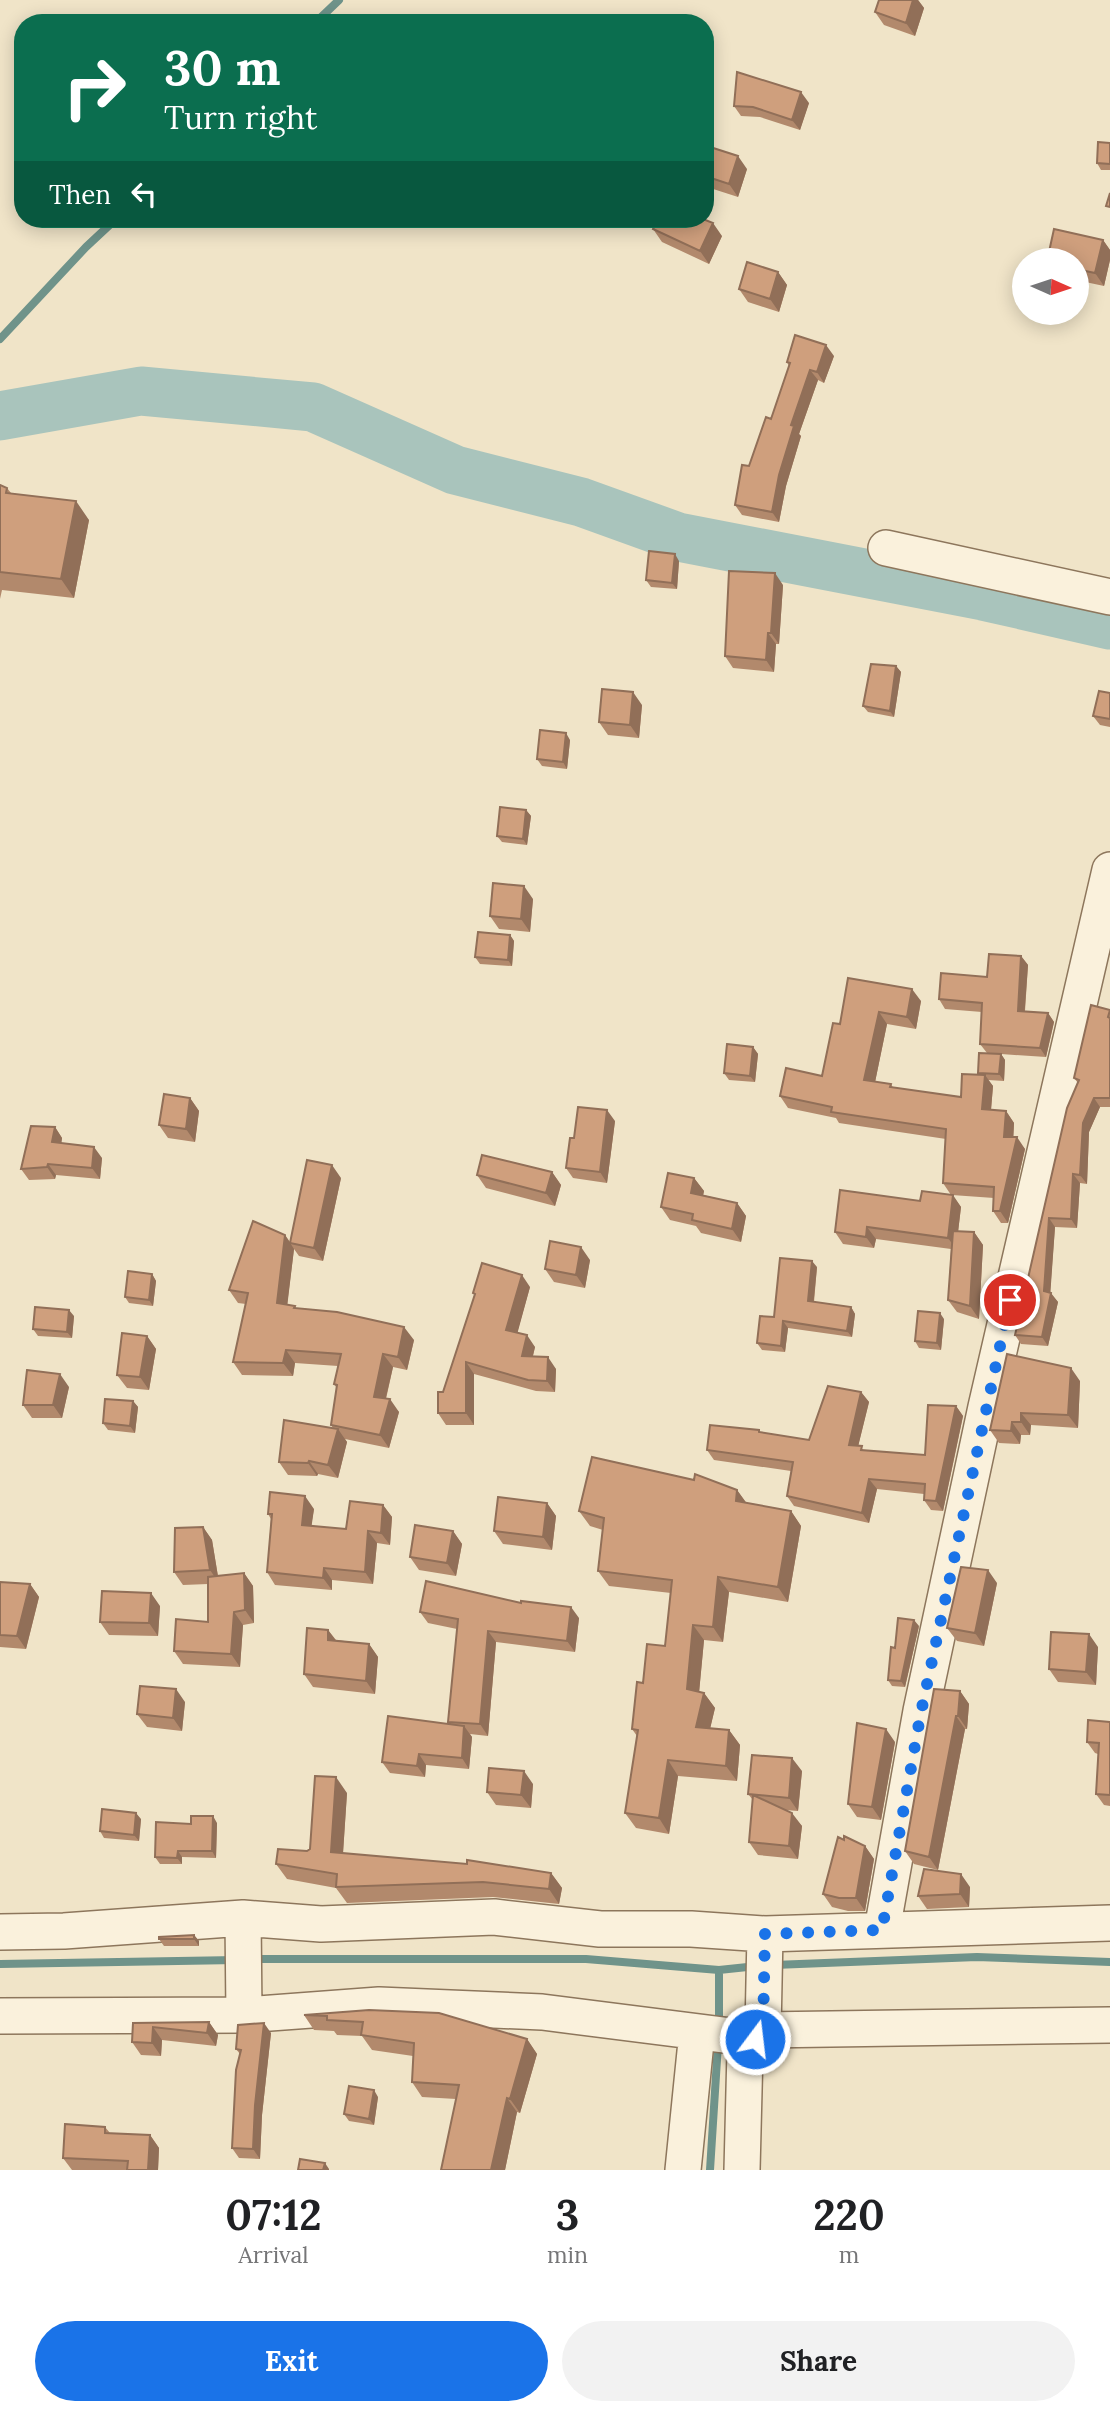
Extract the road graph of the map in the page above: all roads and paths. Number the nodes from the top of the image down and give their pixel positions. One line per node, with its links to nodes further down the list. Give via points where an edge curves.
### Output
1 (886, 548): 2 (street)
2 (1110, 597)
3 (1110, 870): 6 (street, via 986,1407 921,1712)
4 (243, 1917): 7 (street); 8 (street, via 321,1924 494,1917 600,1929 691,1928); 9 (street)
5 (1110, 1923): 6 (street)
6 (882, 1930): 8 (street)
7 (0, 1932)
8 (765, 1934): 13 (street)
9 (244, 2015): 10 (street); 12 (street, via 379,2006 542,2012)
10 (0, 2016)
11 (1110, 2025): 13 (street)
12 (697, 2032): 13 (street); 14 (street)
13 (759, 2035): 15 (street, via 745,2051)
14 (683, 2170)
15 (742, 2170)

